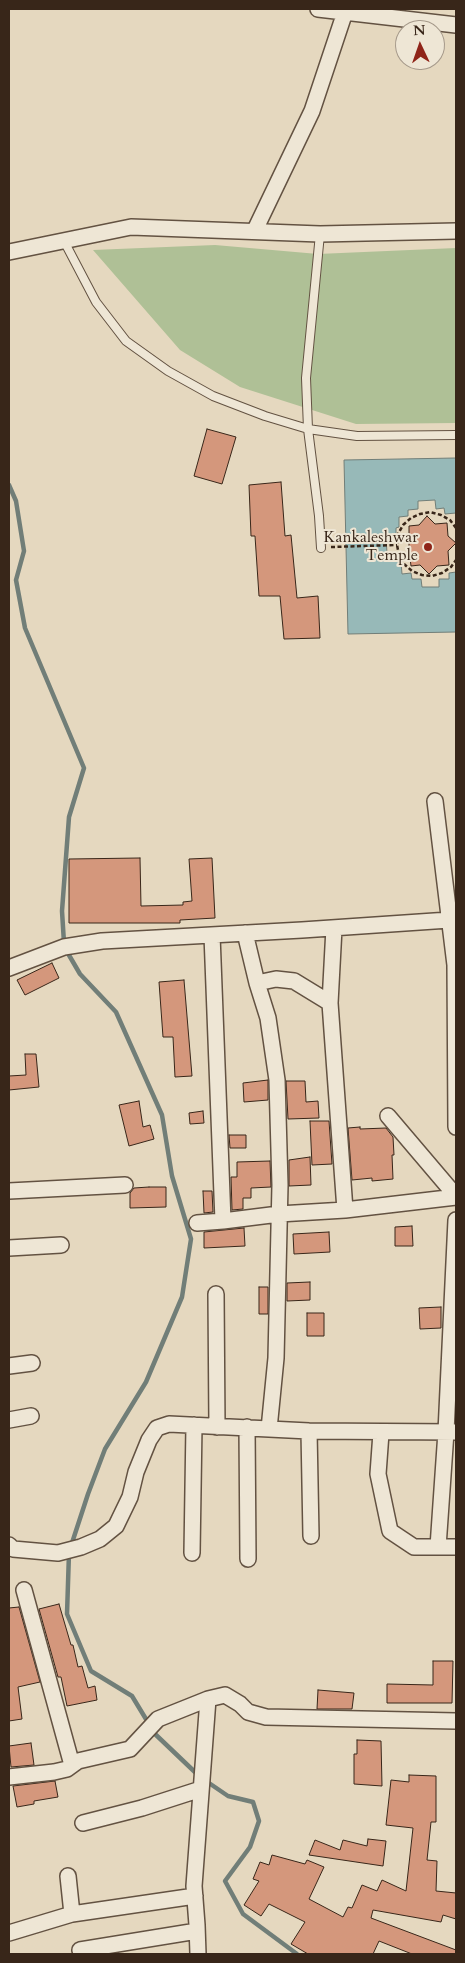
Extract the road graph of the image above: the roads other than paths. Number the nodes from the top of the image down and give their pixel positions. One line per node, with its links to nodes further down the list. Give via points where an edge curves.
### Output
1 (318, 9): 2 (street)
2 (346, 10): 3 (street); 4 (street, via 312,111)
3 (456, 25)
4 (255, 230): 6 (street); 7 (street, via 130,227)
5 (456, 232): 6 (street)
6 (320, 234): 9 (lane, via 306,378)
7 (64, 241): 8 (street); 9 (lane, via 96,302 126,341 212,396)
8 (9, 252)
9 (308, 429): 10 (lane, via 357,436); 11 (lane)
10 (456, 435)
11 (321, 548)
12 (435, 801): 13 (street)
13 (449, 920): 14 (street); 21 (street, via 455,966)
14 (334, 928): 15 (street); 19 (street)
15 (245, 934): 16 (street); 18 (street)
16 (212, 935): 17 (street, via 102,941 64,947); 28 (street)
17 (9, 968)
18 (257, 983): 19 (street, via 294,981); 26 (street, via 268,1018 277,1080)
19 (330, 1002): 25 (street)
20 (388, 1116): 24 (street)
21 (456, 1126)
22 (125, 1185): 23 (street)
23 (9, 1191)
24 (456, 1197): 25 (street)
25 (345, 1210): 26 (street)
26 (279, 1214): 28 (street); 41 (street, via 276,1358)
27 (456, 1220): 33 (street)
28 (223, 1221): 29 (street)
29 (197, 1223)
30 (61, 1245): 31 (street)
31 (9, 1248)
32 (216, 1294): 39 (street)
33 (453, 1358): 43 (street)
34 (32, 1363): 35 (street)
35 (9, 1366)
36 (31, 1416): 37 (street)
37 (9, 1420)
38 (194, 1425): 39 (street); 46 (street, via 169,1424 157,1428 149,1440 130,1497 116,1526 100,1539 58,1553 13,1549); 49 (street)
39 (217, 1427): 40 (street)
40 (247, 1427): 41 (street); 50 (street)
41 (269, 1429): 42 (street)
42 (309, 1431): 44 (street); 45 (street)
43 (451, 1432): 44 (street); 47 (street)
44 (381, 1433): 47 (street, via 378,1474 390,1531 414,1547)
45 (310, 1536)
46 (9, 1545)
47 (438, 1547): 48 (street)
48 (456, 1548)
49 (192, 1552)
50 (248, 1559)
51 (24, 1590): 54 (street)
52 (208, 1699): 53 (street, via 225,1695 248,1712 266,1716); 54 (street, via 158,1719 130,1748); 56 (street)
53 (454, 1719)
54 (72, 1765): 55 (street, via 54,1772)
55 (9, 1777)
56 (201, 1789): 57 (street); 59 (street)
57 (83, 1823)
58 (68, 1876): 60 (street)
59 (195, 1896): 60 (street); 61 (street)
60 (72, 1914): 62 (street)
61 (197, 1931): 63 (street, via 80,1950); 64 (street)
62 (9, 1933)
63 (81, 1954)
64 (198, 1954)

